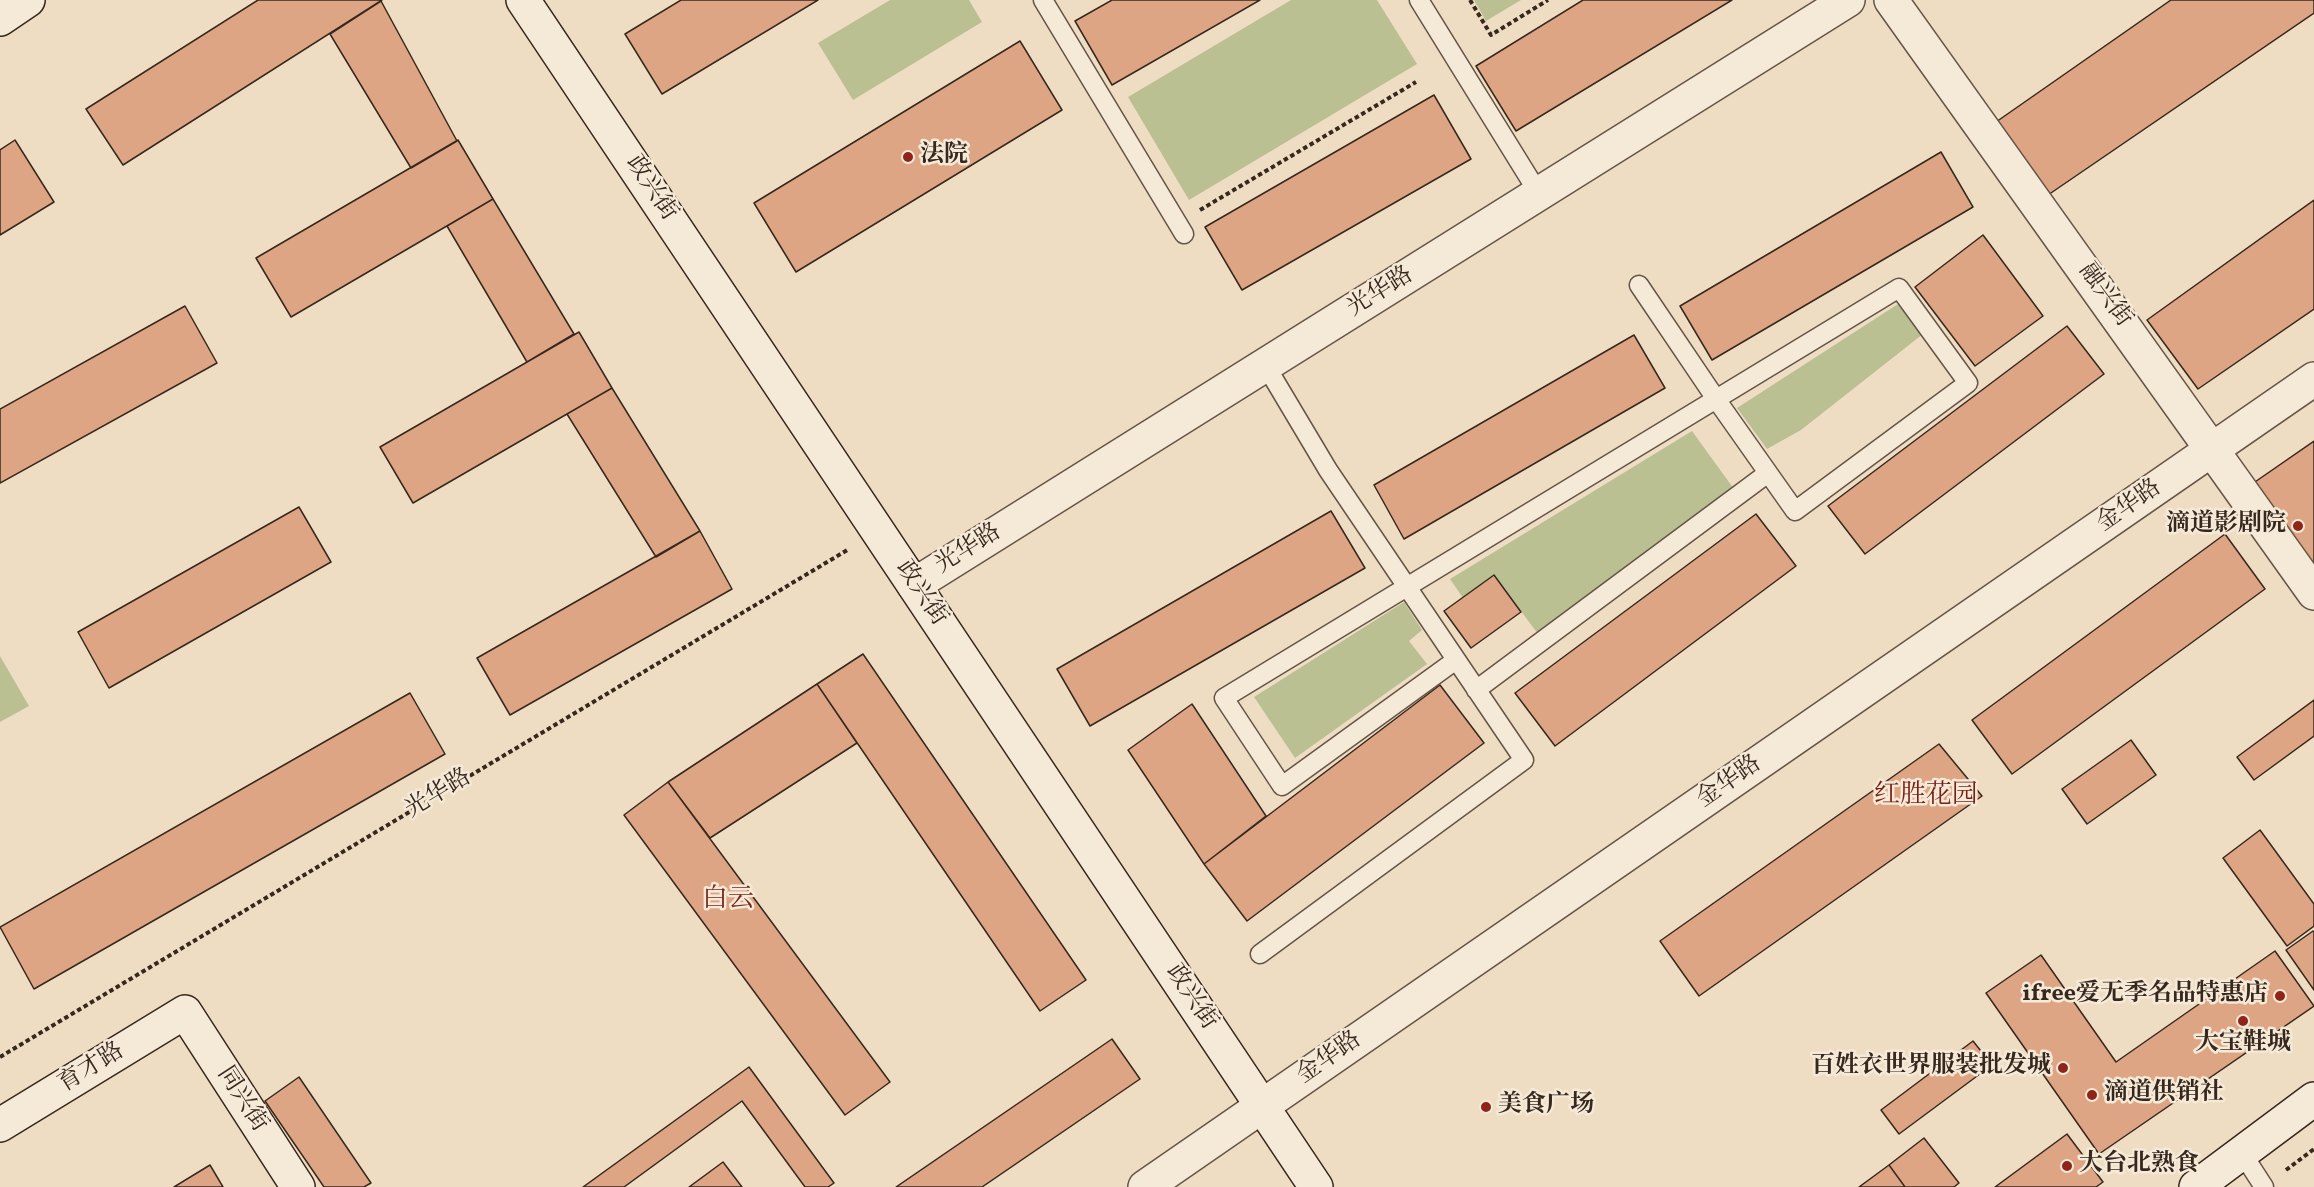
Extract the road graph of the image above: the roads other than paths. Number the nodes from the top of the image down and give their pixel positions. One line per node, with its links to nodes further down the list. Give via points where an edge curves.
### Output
1 (28, 0): 7 (street)
2 (523, 0): 16 (street, 政兴街)
3 (1043, 0): 9 (lane)
4 (1419, 0): 8 (lane)
5 (1848, 0): 8 (street, 光华路)
6 (1891, 0): 14 (street, 融兴街)
7 (0, 19)
8 (1539, 194): 11 (street, 光华路)
9 (1181, 229)
10 (1640, 285): 13 (lane)
11 (1266, 366): 16 (street, 光华路); 17 (lane, via 1328,470)
12 (2314, 379): 14 (street, 金华路)
13 (1716, 399): 15 (lane); 15 (lane, via 1899,288 1968,383 1795,511); 17 (lane)
14 (2214, 449): 18 (street, 融兴街); 24 (street, 金华路)
15 (1768, 472): 20 (lane)
16 (914, 585): 24 (street, 政兴街)
17 (1407, 587): 19 (lane); 19 (lane, via 1224,698 1282,786)
18 (2314, 593)
19 (1456, 660): 20 (lane)
20 (1476, 690): 21 (lane, via 1524,760)
21 (1260, 954)
22 (184, 1012): 25 (street, 育才路); 27 (street, 同兴街)
23 (2314, 1099): 26 (street)
24 (1262, 1106): 28 (street, 金华路); 29 (street, 政兴街)
25 (0, 1125)
26 (2242, 1153): 30 (street); 31 (lane)
27 (298, 1187)
28 (1145, 1187)
29 (1316, 1187)
30 (2196, 1187)
31 (2264, 1187)

